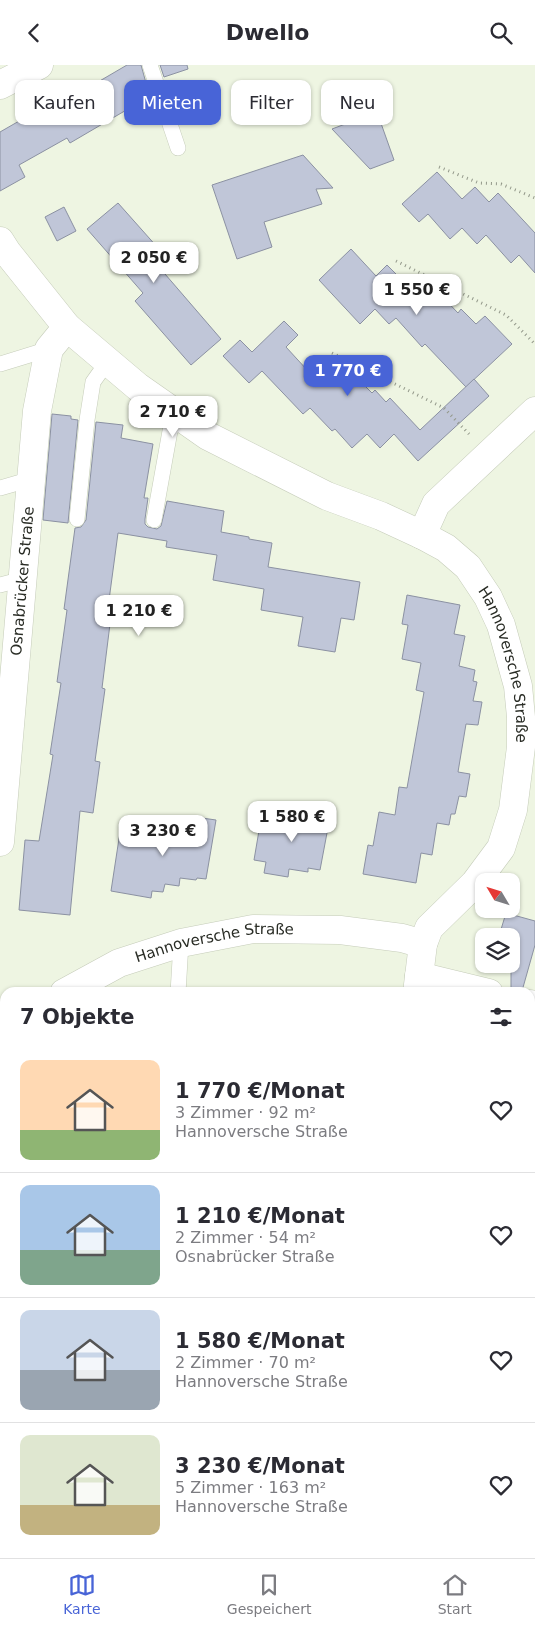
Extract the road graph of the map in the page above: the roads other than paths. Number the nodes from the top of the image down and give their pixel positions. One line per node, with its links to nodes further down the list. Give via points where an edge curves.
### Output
1 (39, 65): 3 (street)
2 (150, 65): 4 (lane)
3 (0, 85)
4 (178, 148)
5 (0, 241): 6 (street, Hannoversche Straße)
6 (67, 327): 7 (street, Osnabrücker Straße); 8 (street, Hannoversche Straße)
7 (49, 349): 9 (lane); 12 (street, Osnabrücker Straße, via 37,411)
8 (108, 361): 11 (street, Hannoversche Straße); 14 (lane, via 94,382)
9 (0, 364)
10 (535, 411): 16 (street, via 436,504)
11 (179, 416): 15 (lane, via 170,431); 16 (street, Hannoversche Straße, via 208,436 328,497)
12 (31, 483): 13 (lane); 17 (street, Osnabrücker Straße)
13 (0, 487)
14 (77, 519)
15 (154, 520)
16 (422, 535): 20 (street, Hannoversche Straße, via 446,548 468,567 488,597 512,660 521,717 521,747 513,810 500,848 476,883 429,928)
17 (12, 582): 18 (street, Osnabrücker Straße)
18 (0, 842)
19 (181, 943): 20 (street, Hannoversche Straße, via 253,929 340,930); 22 (street, Hannoversche Straße, via 119,963); 23 (lane)
20 (423, 944): 21 (street)
21 (418, 984): 24 (street)
22 (75, 987)
23 (178, 987)
24 (441, 987)

